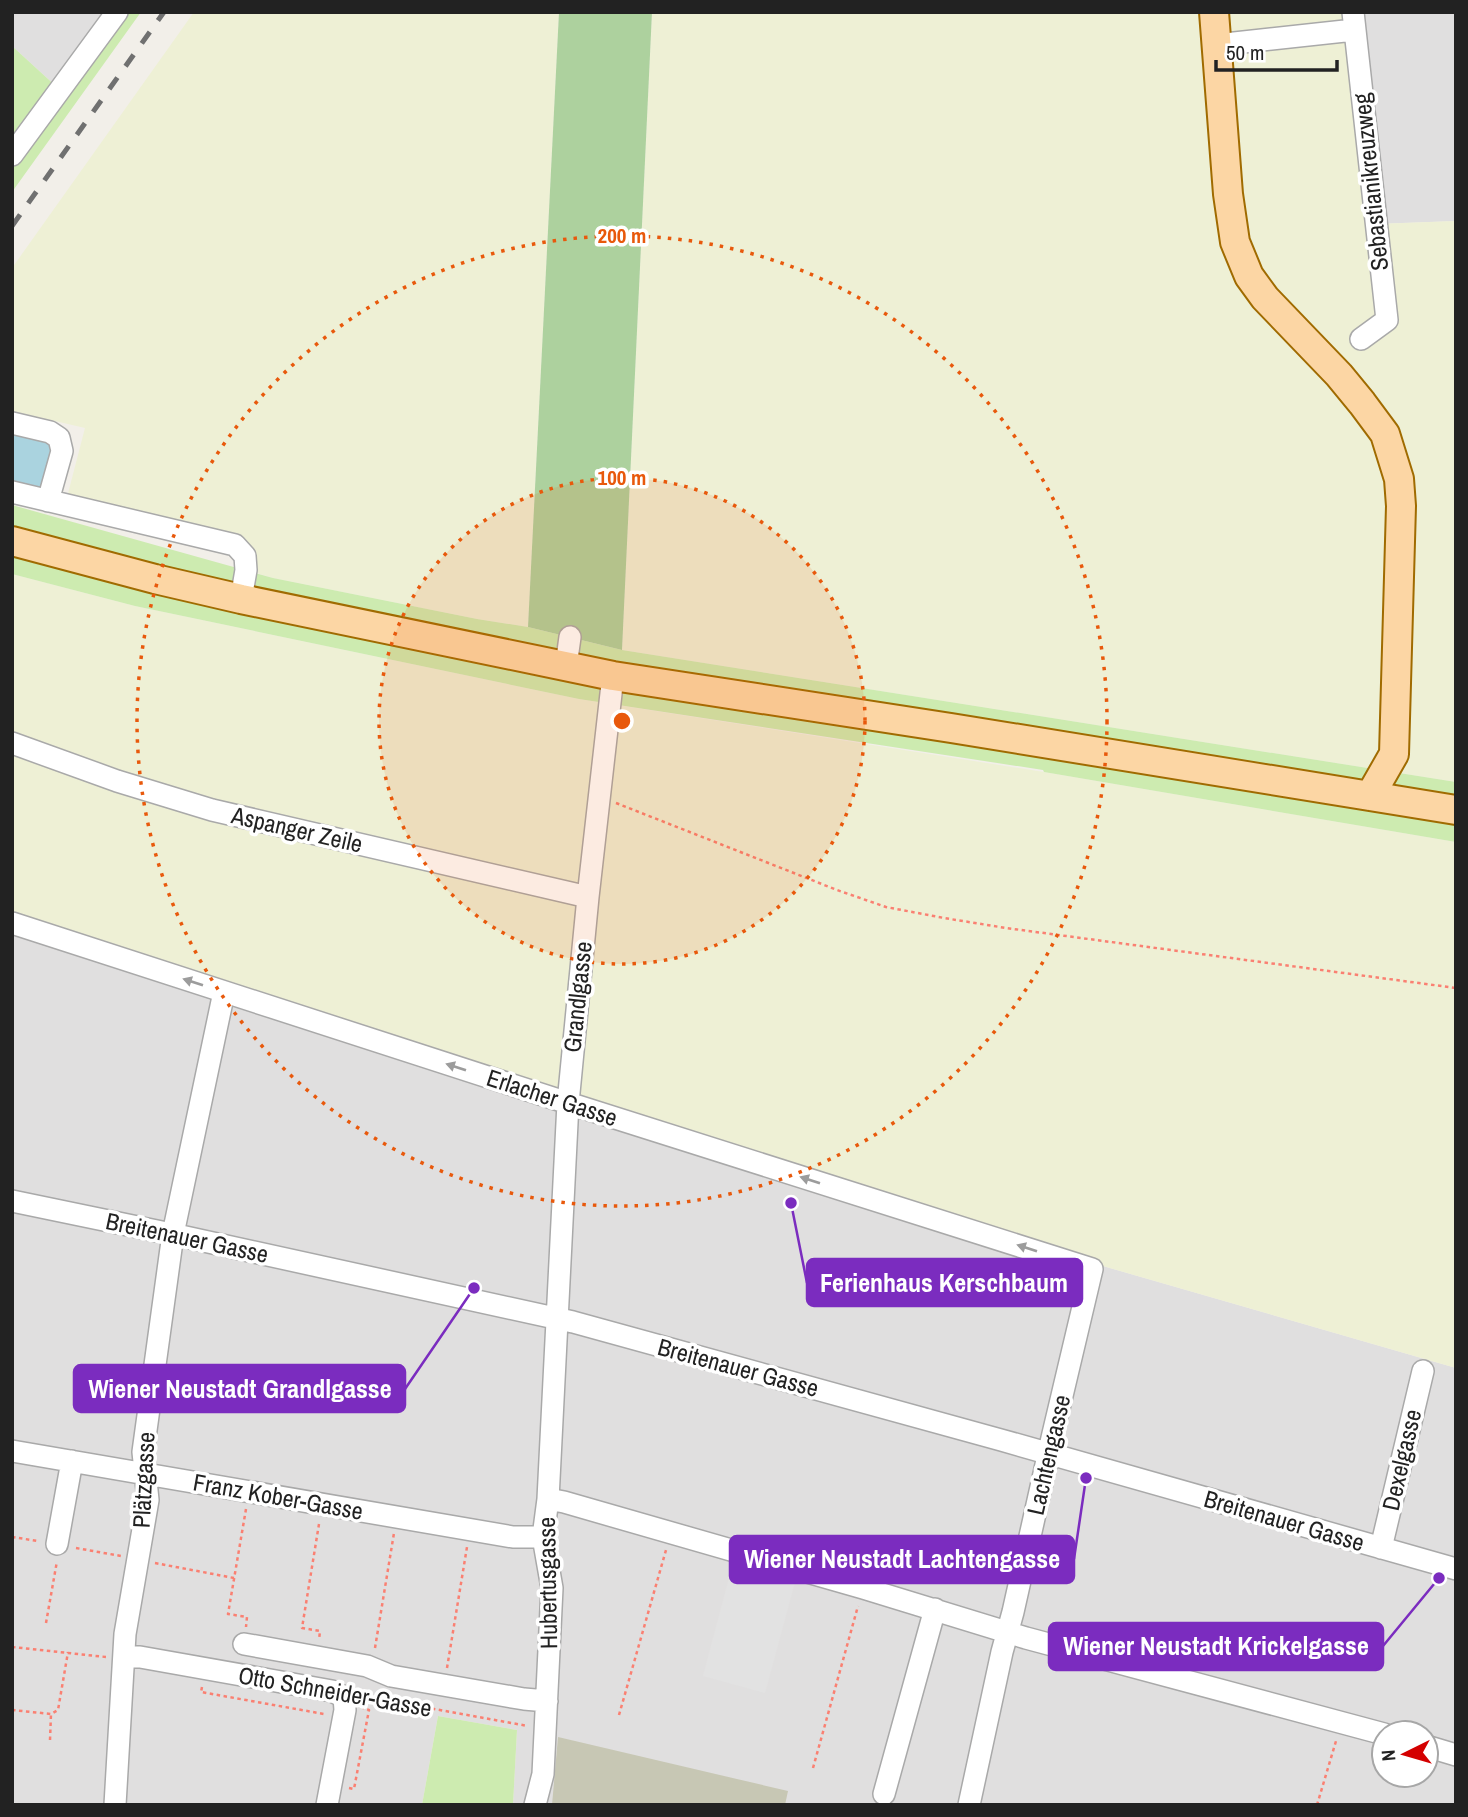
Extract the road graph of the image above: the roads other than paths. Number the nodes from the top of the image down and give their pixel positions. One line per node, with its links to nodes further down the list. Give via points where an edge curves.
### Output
1 (117, 12): 5 (street)
2 (1214, 12): 4 (main road)
3 (1354, 21): 4 (street); 6 (street, Sebastianikreuzweg, via 1387,320)
4 (1216, 46): 16 (main road, via 1228,194 1235,242 1249,276 1339,375 1385,434 1399,479)
5 (12, 155)
6 (1361, 339)
7 (12, 423): 9 (street, via 59,438 62,451)
8 (12, 492): 9 (street)
9 (48, 501): 11 (street, via 236,545 245,556)
10 (12, 541): 11 (main road)
11 (241, 599): 13 (main road)
12 (570, 637): 13 (street)
13 (565, 666): 14 (main road)
14 (613, 676): 17 (main road); 20 (street, Grandlgasse)
15 (12, 743): 20 (street, Aspanger Zeile, via 212,810)
16 (1394, 754): 17 (main road); 18 (main road)
17 (1370, 796): 18 (main road)
18 (1402, 801): 19 (main road)
19 (1456, 810)
20 (588, 897): 23 (street, Grandlgasse)
21 (12, 923): 22 (street, Erlacher Gasse, one-way to 21)
22 (224, 992): 23 (street, Erlacher Gasse, one-way to 22); 25 (street, Plätzgasse)
23 (568, 1103): 26 (street, Erlacher Gasse, one-way to 23); 27 (street, Grandlgasse)
24 (12, 1201): 25 (street, Breitenauer Gasse)
25 (173, 1234): 27 (street, Breitenauer Gasse); 32 (street, Plätzgasse, via 143,1452)
26 (1092, 1269): 30 (street, Lachtengasse)
27 (556, 1318): 30 (street, Breitenauer Gasse); 33 (street, Hubertusgasse)
28 (1423, 1371): 35 (street, Dexelgasse)
29 (12, 1451): 31 (street, Franz Kober-Gasse)
30 (1048, 1455): 35 (street, Breitenauer Gasse); 39 (street, Lachtengasse)
31 (72, 1461): 32 (street, Franz Kober-Gasse); 36 (street)
32 (145, 1474): 34 (street, Franz Kober-Gasse, via 513,1537); 41 (street, Plätzgasse, via 148,1500)
33 (548, 1499): 34 (street, Hubertusgasse); 38 (street)
34 (543, 1537): 42 (street, Hubertusgasse, via 552,1588)
35 (1381, 1548): 37 (street, Breitenauer Gasse)
36 (57, 1551)
37 (1456, 1569)
38 (935, 1609): 39 (street); 44 (street)
39 (1008, 1632): 43 (street); 48 (street, Lachtengasse)
40 (244, 1644): 42 (street, via 372,1668 391,1676)
41 (124, 1657): 45 (street, Plätzgasse); 46 (street, Otto Schneider-Gasse, via 332,1691 345,1710)
42 (547, 1701): 47 (street, Hubertusgasse, via 543,1774)
43 (1370, 1730)
44 (884, 1794)
45 (115, 1805)
46 (327, 1805)
47 (535, 1805)
48 (969, 1805)

